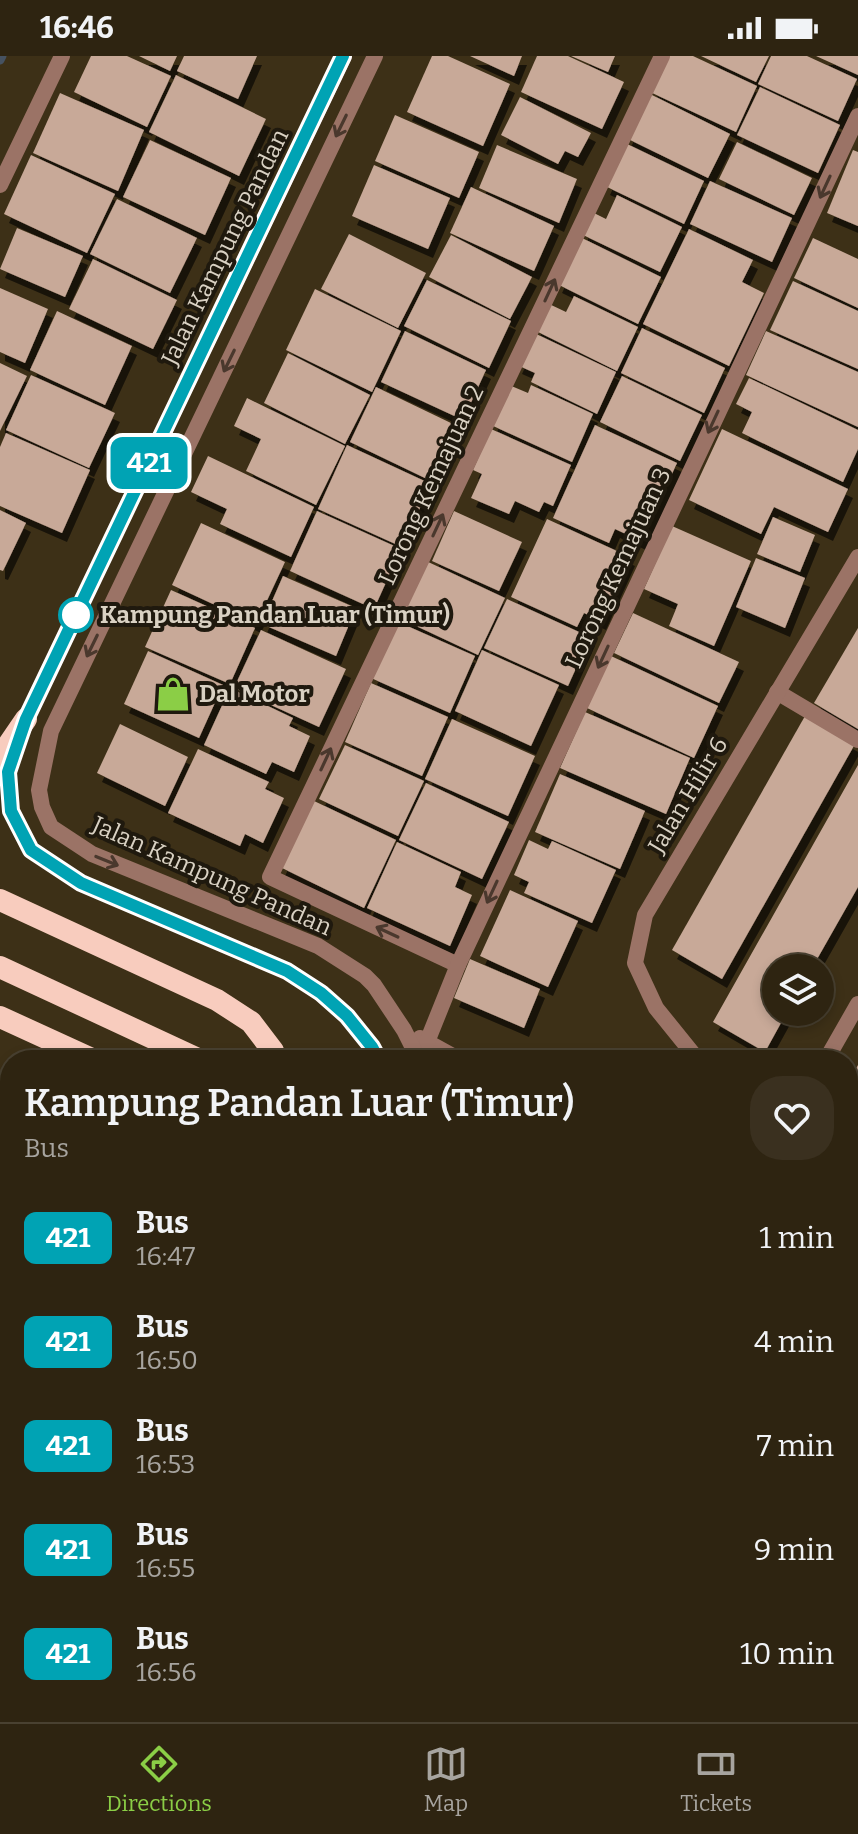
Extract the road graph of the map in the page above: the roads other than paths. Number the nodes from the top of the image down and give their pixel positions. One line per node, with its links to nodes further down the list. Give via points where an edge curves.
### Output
1 (62, 56): 6 (street)
2 (344, 56): 9 (street, Jalan Kampung Pandan)
3 (375, 56): 17 (street, Jalan Kampung Pandan, one-way to 17, via 51,731 39,790 51,827 92,854 318,946 365,976)
4 (662, 56): 13 (street, Lorong Kemajuan 2, one-way to 4, via 270,877)
5 (858, 116): 13 (street, Lorong Kemajuan 3, one-way to 13)
6 (0, 185)
7 (858, 557): 8 (street, Jalan Hilir 6)
8 (777, 692): 10 (street); 25 (street, Jalan Hilir 6, via 645,915 635,963 656,1008)
9 (26, 719): 11 (highway); 22 (street, Jalan Kampung Pandan, via 8,772 11,811 31,850 81,883 287,971 347,1016)
10 (858, 740)
11 (0, 757)
12 (0, 900): 21 (highway, via 217,1000 251,1022)
13 (458, 965): 18 (street, Lorong Kemajuan 3)
14 (0, 967): 20 (highway)
15 (858, 1004): 26 (street)
16 (0, 1017): 19 (highway)
17 (404, 1030): 18 (street); 23 (street, Jalan Kampung Pandan)
18 (427, 1042): 24 (street)
19 (72, 1050)
20 (178, 1050)
21 (272, 1050)
22 (374, 1050)
23 (414, 1050)
24 (442, 1050)
25 (690, 1050)
26 (832, 1050)

